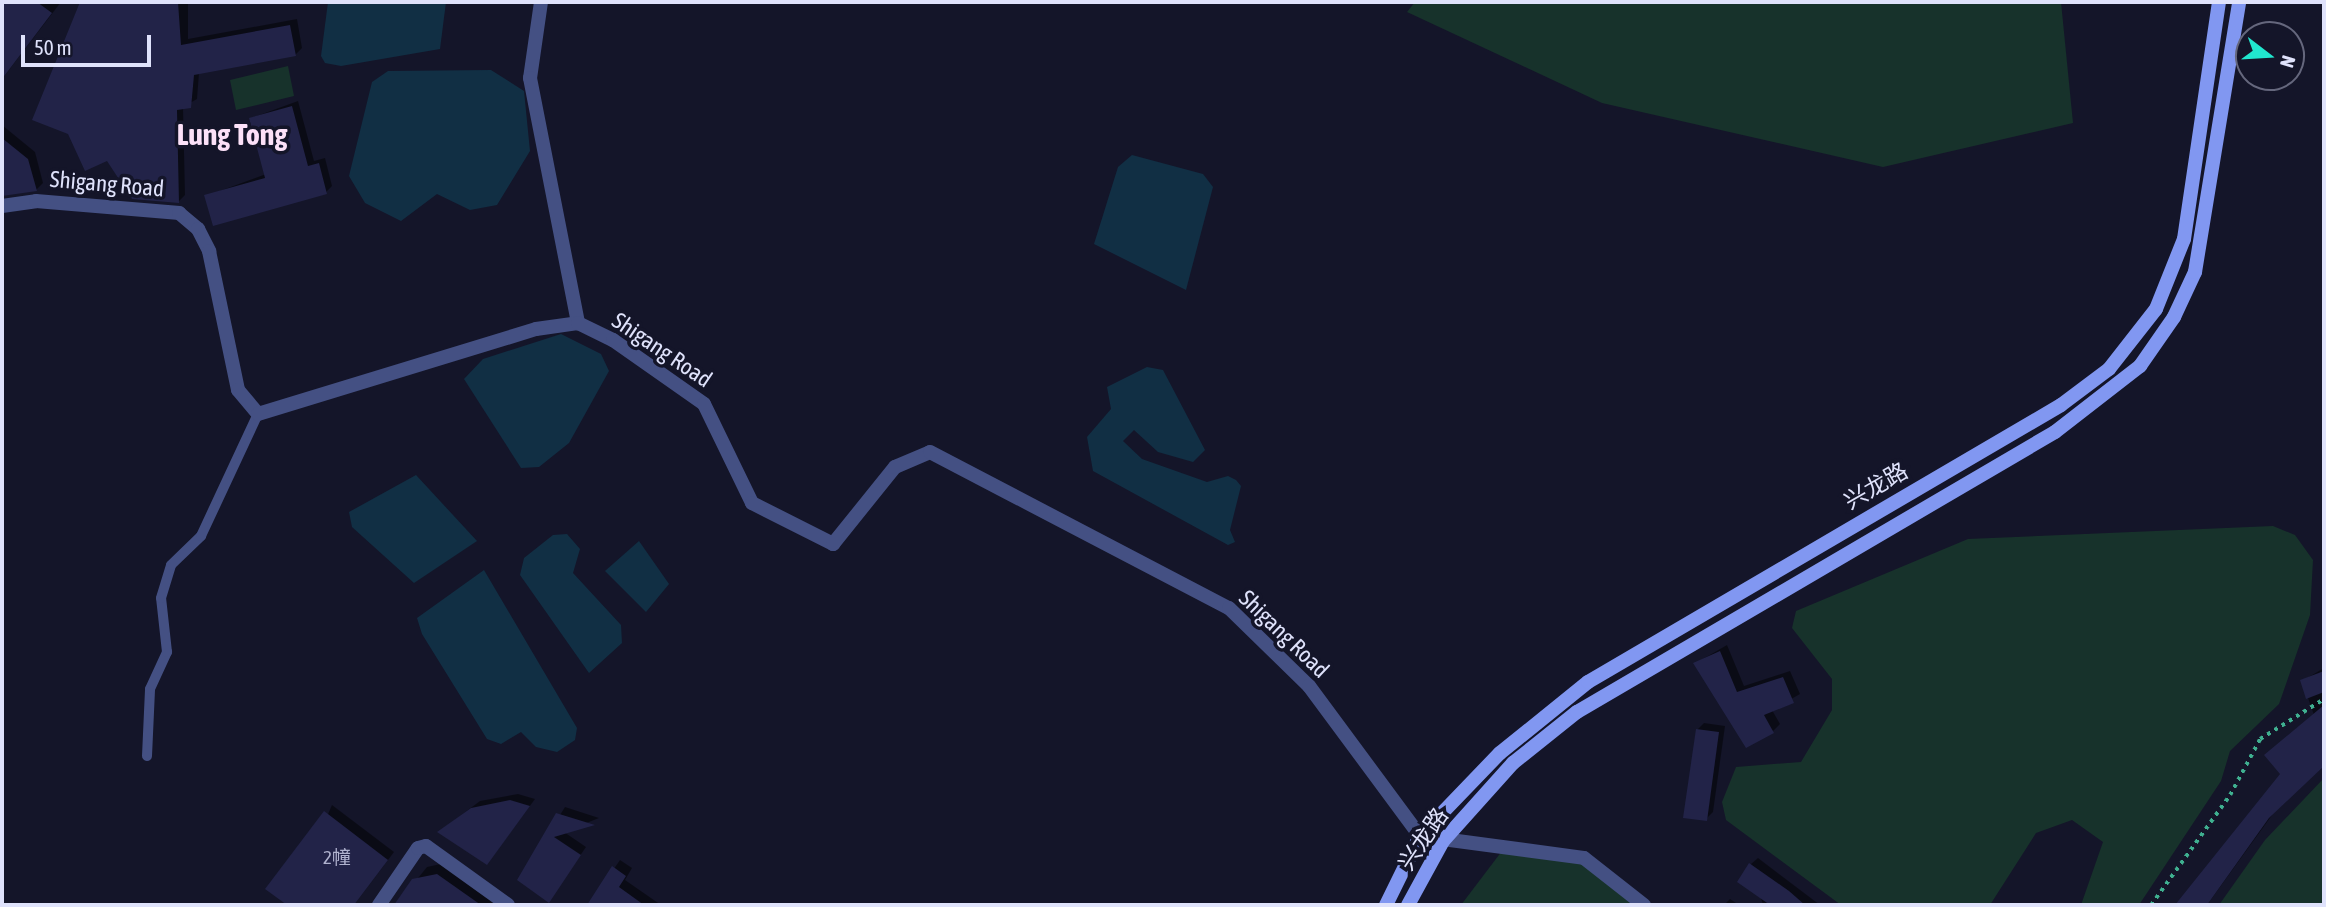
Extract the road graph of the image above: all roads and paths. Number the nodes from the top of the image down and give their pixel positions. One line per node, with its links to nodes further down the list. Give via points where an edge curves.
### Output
1 (541, 2): 5 (street, via 530,78)
2 (2219, 2): 9 (main road, 兴龙路, via 2184,239 2156,309 2109,369 2061,405 1588,682 1500,753)
3 (2239, 2): 10 (main road, 兴龙路, via 2195,272 2174,317 2140,366 2056,432 1577,712 1513,762)
4 (2, 206): 6 (street, Shigang Road, via 36,201 179,213 198,229 209,251 239,390)
5 (578, 323): 6 (street, Shigang Road, via 536,329); 9 (street, Shigang Road, via 613,340 704,404 752,503 832,544 895,467 930,452 1229,608 1309,686)
6 (258, 414): 8 (lane, via 201,537 171,565 161,598 167,652 150,689)
7 (2324, 699): 16 (path, via 2260,739 2230,795)
8 (147, 756)
9 (1420, 836): 10 (street); 13 (main road, 兴龙路)
10 (1443, 841): 14 (main road, 兴龙路); 15 (street, via 1584,858)
11 (379, 905): 12 (street, via 418,848 426,846)
12 (508, 905)
13 (1386, 905)
14 (1408, 905)
15 (1644, 905)
16 (2151, 905)

